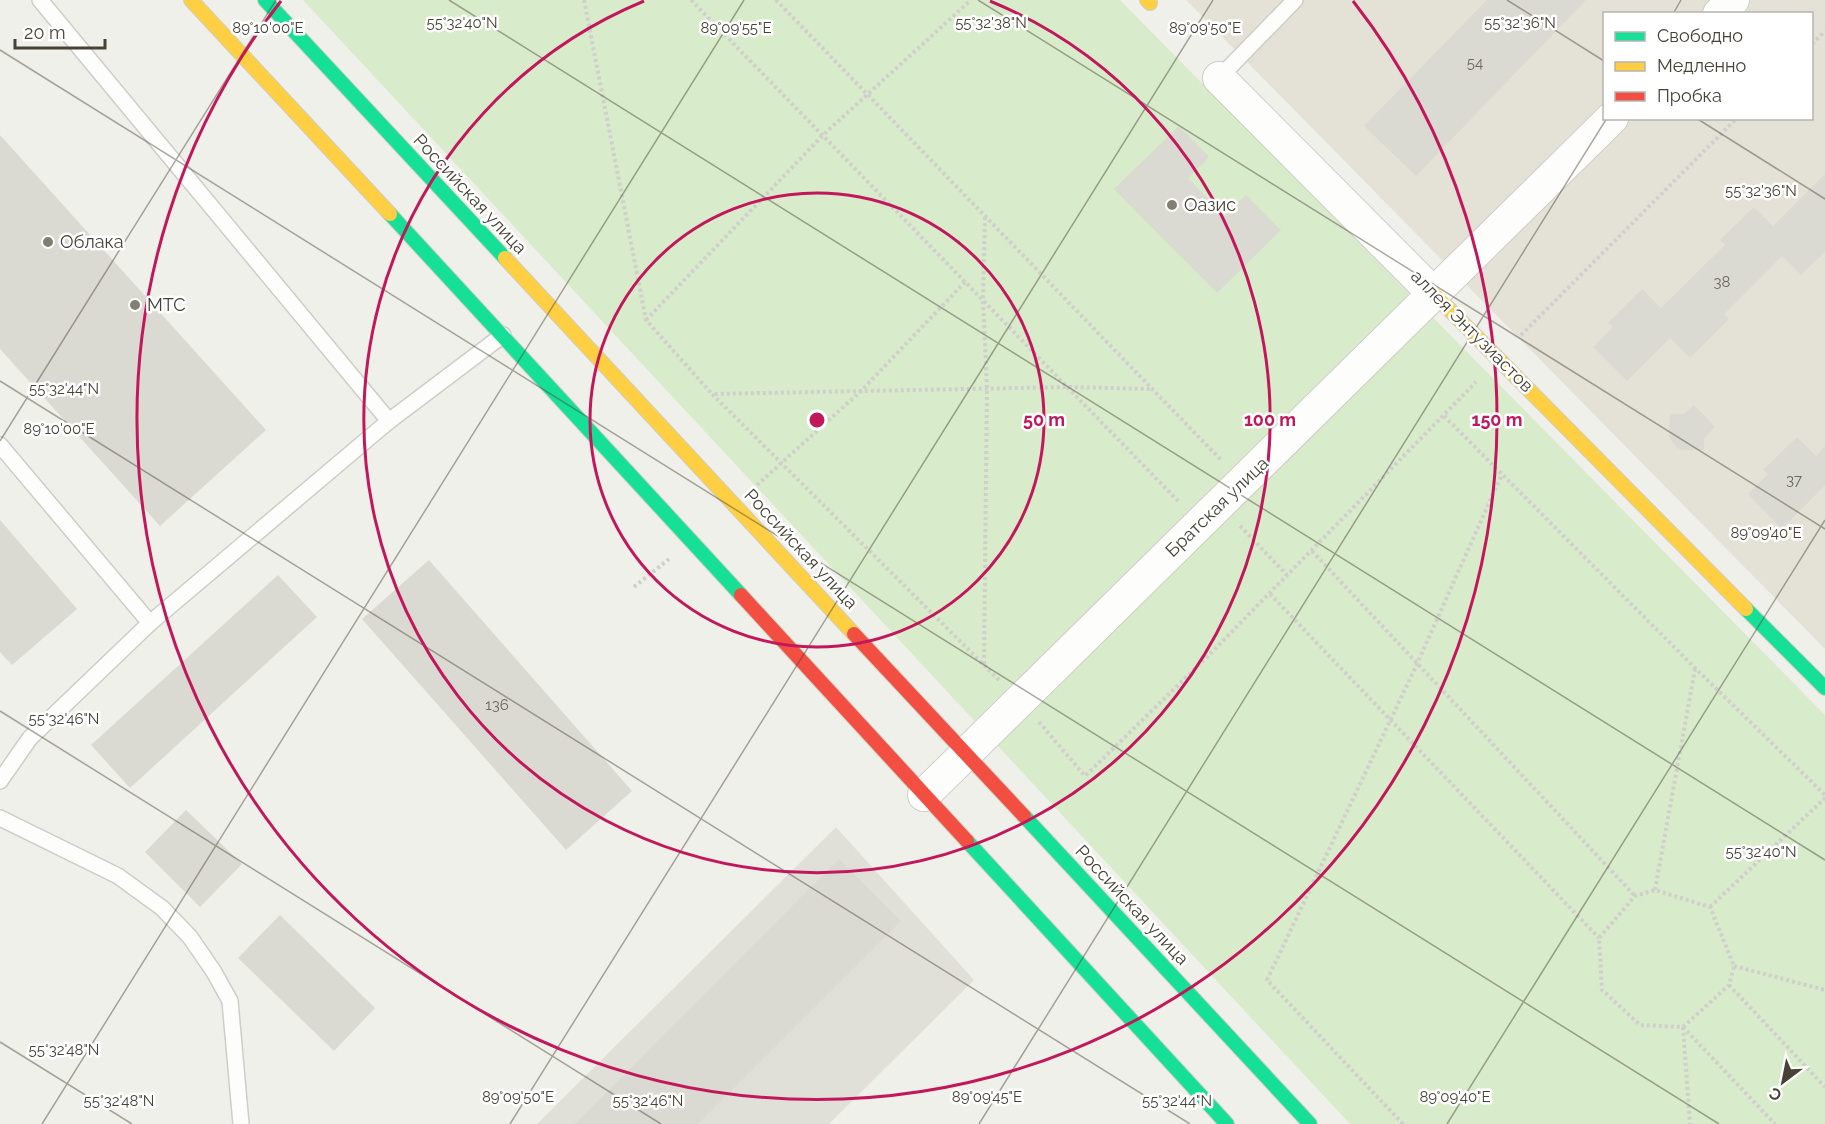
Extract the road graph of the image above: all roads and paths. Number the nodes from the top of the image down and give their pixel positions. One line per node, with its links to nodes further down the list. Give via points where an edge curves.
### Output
1 (40, 0): 31 (lane)
2 (191, 0): 23 (main road)
3 (265, 0): 36 (main road, Российская улица)
4 (584, 0): 22 (path)
5 (691, 0): 17 (path)
6 (776, 0): 14 (path)
7 (971, 0): 14 (path)
8 (1295, 0): 13 (lane)
9 (1733, 0): 10 (street)
10 (1721, 12)
11 (1825, 31): 12 (path)
12 (1813, 43)
13 (1219, 78): 20 (street, аллея Энтузиастов)
14 (868, 95): 17 (path); 18 (path)
15 (1610, 120): 20 (street, Братская улица)
16 (1735, 120): 24 (path)
17 (823, 135): 19 (path); 22 (path)
18 (985, 216): 21 (path); 27 (path)
19 (965, 282): 21 (path); 28 (path)
20 (1434, 294): 24 (main road, аллея Энтузиастов); 37 (street, Братская улица)
21 (983, 300): 25 (path); 26 (path)
22 (646, 320): 29 (path)
23 (503, 335): 31 (lane); 38 (main road)
24 (1499, 359): 30 (path); 47 (main road, аллея Энтузиастов)
25 (1067, 387): 26 (path); 27 (path); 37 (path, via 1182,506 1203,486)
26 (987, 388): 28 (path); 45 (path)
27 (1152, 389): 34 (path)
28 (861, 391): 29 (path); 33 (path)
29 (712, 394): 33 (path)
30 (1444, 416): 35 (path); 39 (path)
31 (389, 421): 43 (lane)
32 (0, 445): 43 (lane)
33 (782, 464): 36 (path); 45 (path)
34 (1225, 464)
35 (1502, 474): 44 (path); 46 (path)
36 (735, 504): 50 (main road, Российская улица)
37 (1220, 504): 40 (path); 48 (street, Братская улица)
38 (691, 541): 41 (path); 52 (main road)
39 (1312, 551): 40 (path); 44 (path)
40 (1287, 575): 42 (path)
41 (634, 587)
42 (1270, 594): 48 (path, via 1085,776); 49 (path)
43 (150, 623): 51 (lane, via 30,738)
44 (1417, 664): 49 (path); 56 (path)
45 (984, 665): 48 (path)
46 (1695, 668): 53 (path); 55 (path)
47 (1825, 688)
48 (1020, 700): 50 (street, Братская улица)
49 (1389, 720): 58 (path); 67 (path, via 1267,980)
50 (966, 753): 52 (street, Братская улица); 66 (main road, Российская улица)
51 (0, 781)
52 (924, 795): 65 (main road)
53 (1825, 796): 57 (path)
54 (0, 818): 64 (lane, via 118,876 162,908 190,937 230,1002)
55 (1655, 891): 56 (path); 57 (path)
56 (1635, 896): 58 (path)
57 (1710, 907): 59 (path)
58 (1599, 938): 62 (path, via 1602,990 1640,1024)
59 (1734, 966): 60 (path); 61 (path)
60 (1729, 986): 62 (path); 63 (path)
61 (1825, 990)
62 (1683, 1027): 68 (path); 69 (path)
63 (1825, 1087)
64 (241, 1124)
65 (1227, 1124)
66 (1310, 1124)
67 (1402, 1124)
68 (1690, 1124)
69 (1775, 1124)

